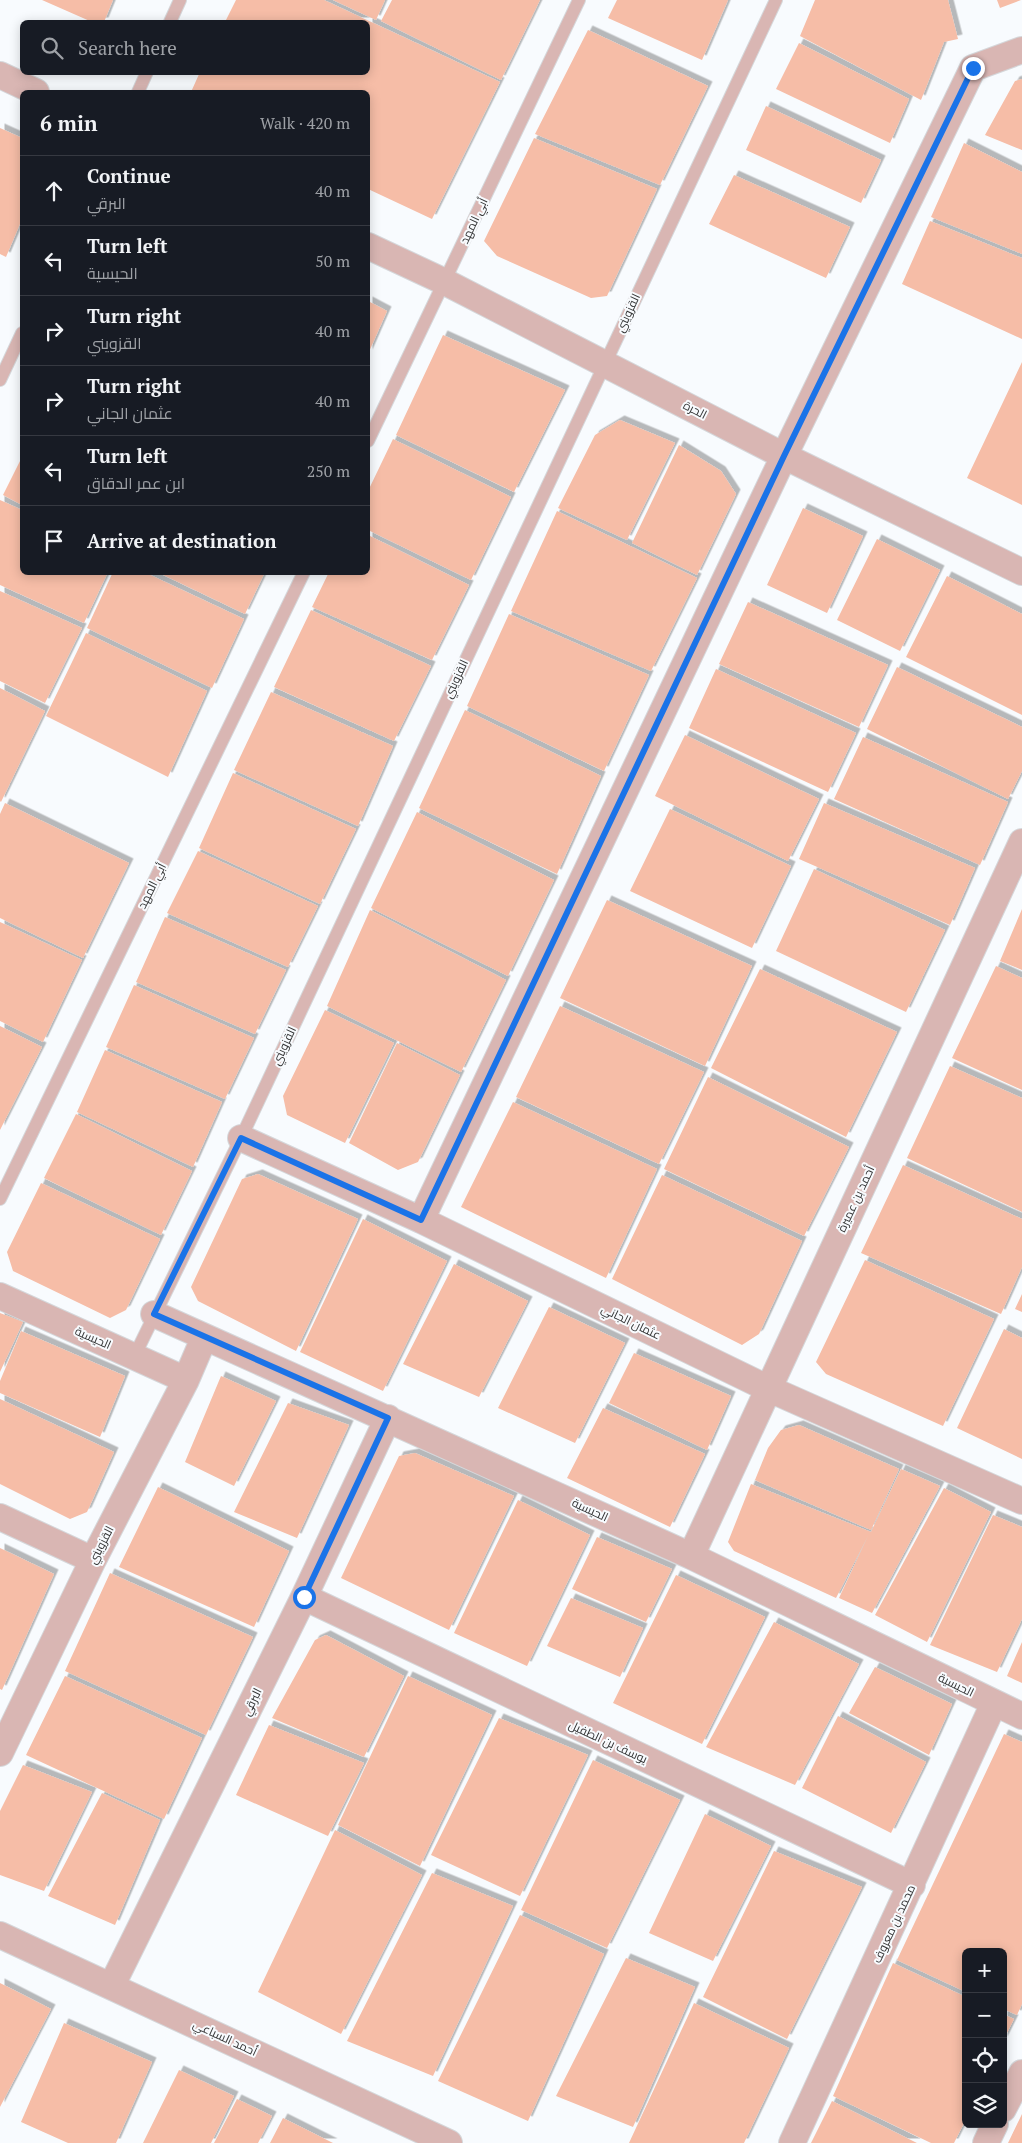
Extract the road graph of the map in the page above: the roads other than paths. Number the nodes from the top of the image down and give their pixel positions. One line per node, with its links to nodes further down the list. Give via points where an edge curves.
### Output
1 (180, 0): 4 (lane)
2 (579, 0): 11 (lane, أبي المهد)
3 (776, 0): 13 (lane, القزويني)
4 (171, 20)
5 (1022, 50): 16 (street, via 973,68)
6 (0, 75): 8 (street)
7 (146, 75): 9 (lane)
8 (32, 90)
9 (139, 90)
10 (370, 247): 11 (street, الحرة)
11 (445, 282): 13 (street, الحرة); 15 (lane, أبي المهد)
12 (20, 337): 14 (lane)
13 (604, 364): 16 (street, الحرة); 20 (lane, القزويني)
14 (0, 380)
15 (370, 437)
16 (784, 456): 17 (street, الحرة); 22 (street)
17 (1022, 572)
18 (303, 575): 21 (lane, أبي المهد)
19 (1022, 842): 28 (street, أحمد بن عميرة)
20 (241, 1138): 22 (street, عثمان الجاني); 24 (lane, القزويني)
21 (0, 1199)
22 (421, 1220): 28 (street, عثمان الجاني)
23 (0, 1296): 26 (street, الحيسية)
24 (154, 1314): 25 (street, الحيسية); 26 (lane, القزويني)
25 (204, 1338): 27 (street, القزويني); 29 (street, الحيسية)
26 (134, 1357): 27 (street, الحيسية)
27 (186, 1380): 33 (street, القزويني)
28 (767, 1388): 30 (street, عثمان الجاني); 32 (street, أحمد بن عميرة)
29 (388, 1418): 32 (street, الحيسية); 34 (street, البرقي)
30 (1022, 1501)
31 (0, 1517): 33 (street)
32 (691, 1556): 35 (street, الحيسية)
33 (93, 1560): 37 (street, القزويني)
34 (304, 1597): 38 (street, يوسف بن الطفيل); 40 (street, البرقي)
35 (994, 1704): 36 (street, الحيسية); 38 (street, محمد بن معروف)
36 (1022, 1716)
37 (0, 1753)
38 (912, 1885): 45 (street, محمد بن معروف)
39 (0, 1935): 40 (street, أحمد السباعي)
40 (112, 1985): 44 (street, أحمد السباعي)
41 (1022, 2073): 42 (street)
42 (1007, 2101)
43 (993, 2128): 46 (street)
44 (449, 2143)
45 (792, 2143)
46 (986, 2143)

